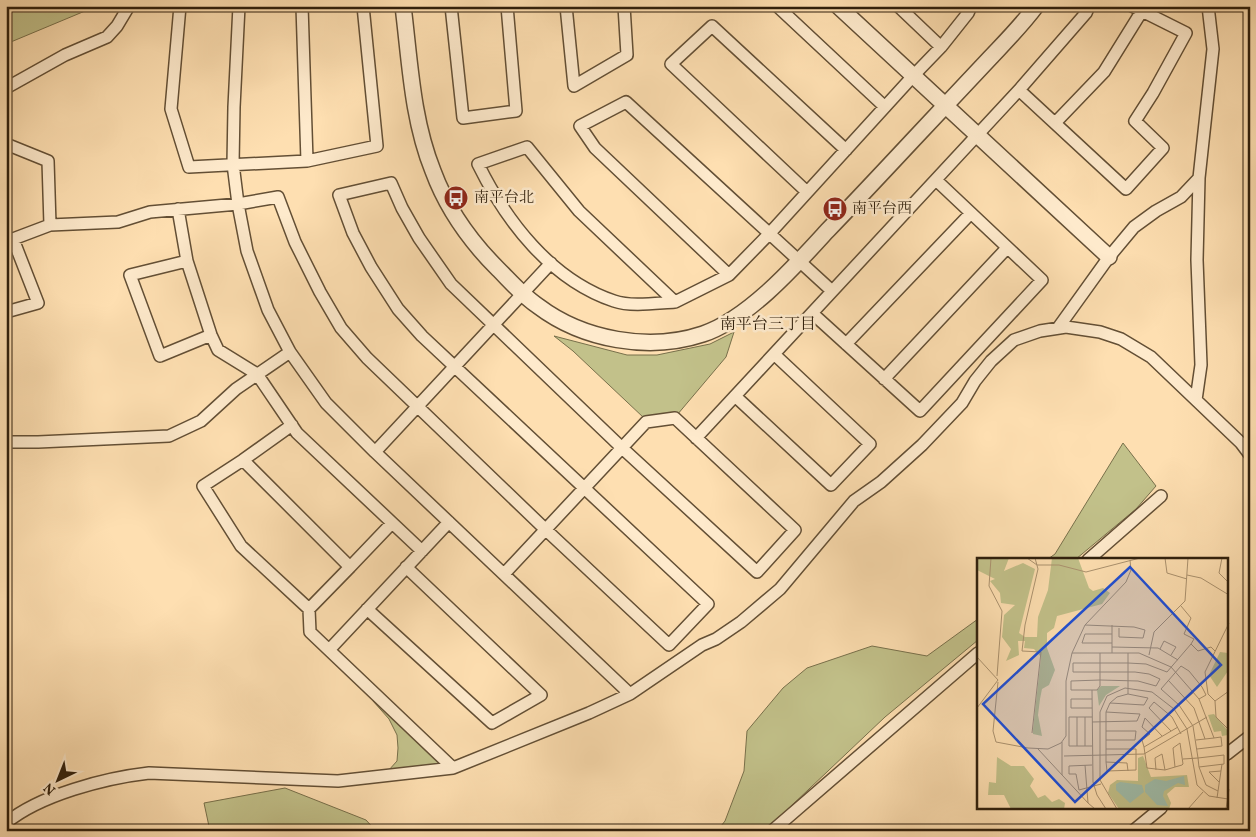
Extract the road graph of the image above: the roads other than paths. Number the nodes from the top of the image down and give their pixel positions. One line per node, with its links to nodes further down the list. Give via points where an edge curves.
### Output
1 (129, 6): 21 (street, via 107,37 65,55)
2 (180, 6): 30 (street, via 171,109 189,167)
3 (239, 6): 30 (street)
4 (302, 6): 29 (street)
5 (363, 6): 29 (street, via 376,146)
6 (404, 6): 46 (street, via 418,120 433,172 472,241)
7 (451, 6): 8 (street, via 463,118 516,112)
8 (507, 6)
9 (566, 6): 10 (street, via 574,86 627,56)
10 (624, 6)
11 (777, 6): 24 (street)
12 (838, 6): 20 (street)
13 (898, 6): 19 (street)
14 (971, 6): 19 (street)
15 (1036, 6): 23 (street)
16 (1089, 6): 22 (street)
17 (1208, 6): 31 (street, via 1213,49)
18 (1140, 8): 25 (street, via 1104,72); 25 (street, via 1186,33 1135,121 1163,148 1126,189)
19 (941, 47): 20 (street)
20 (914, 75): 23 (street); 24 (street)
21 (6, 88)
22 (1019, 90): 25 (street); 26 (street)
23 (946, 105): 26 (street); 42 (street)
24 (885, 107): 28 (street)
25 (1055, 123)
26 (978, 135): 32 (street); 40 (street)
27 (6, 144): 37 (street, via 48,161)
28 (846, 150): 33 (street); 33 (street, via 712,26 671,64)
29 (307, 161): 30 (street)
30 (233, 164): 34 (street)
31 (1199, 178): 40 (street, via 1182,197 1134,227); 60 (street, via 1197,260 1201,365)
32 (936, 180): 36 (street); 45 (street)
33 (807, 192): 38 (street)
34 (238, 204): 35 (street); 54 (street, via 247,251 268,310); 61 (street, via 278,197 295,242 341,328)
35 (178, 210): 37 (street, via 150,212 118,222); 41 (street)
36 (971, 213): 39 (street); 53 (street)
37 (50, 225): 48 (street, via 13,239 38,303)
38 (770, 234): 42 (street); 44 (street); 44 (street, via 626,102 580,126 595,148)
39 (1007, 248): 58 (street); 58 (street, via 1042,280 920,411)
40 (1109, 257): 51 (street)
41 (187, 261): 52 (street); 52 (street, via 130,275 160,356)
42 (799, 261): 45 (street); 46 (street, via 739,315 702,334 656,342 606,338 580,330 556,319)
43 (551, 263): 46 (street); 47 (street, via 576,283 615,302); 47 (street, via 514,225 492,193 478,164 527,147 579,211)
44 (729, 275): 47 (street)
45 (832, 291): 49 (street)
46 (522, 293): 50 (street)
47 (675, 302)
48 (6, 312)
49 (812, 313): 53 (street); 55 (street)
50 (494, 324): 56 (street); 56 (street, via 452,284 436,263 402,208 391,183 339,195 353,234 398,309); 65 (street)
51 (1058, 328): 60 (street, via 1100,332 1121,339 1151,357); 83 (street, via 1014,340 991,361 962,403 922,446 854,501 780,589 741,622)
52 (211, 335): 57 (street, via 218,350)
53 (846, 344): 58 (street)
54 (290, 352): 57 (street); 66 (street, via 326,403)
55 (774, 354): 59 (street); 59 (street, via 870,444 831,484)
56 (454, 366): 61 (street); 69 (street)
57 (257, 374): 62 (street); 64 (street, via 202,421 169,436)
58 (884, 379)
59 (735, 396): 63 (street)
60 (1196, 400): 67 (street)
61 (417, 406): 66 (street); 73 (street)
62 (292, 425): 68 (street); 72 (street)
63 (696, 438): 65 (street, via 676,418 646,422); 65 (street, via 795,530 757,572)
64 (6, 442)
65 (621, 447): 69 (street)
66 (375, 452): 71 (street)
67 (1250, 455)
68 (243, 460): 76 (street); 79 (street, via 203,486 241,546)
69 (584, 488): 73 (street); 73 (street, via 708,604 670,645)
70 (1161, 496): 75 (street)
71 (449, 522): 74 (street); 78 (street)
72 (392, 523): 74 (street); 76 (street)
73 (545, 529): 78 (street)
74 (422, 551): 77 (street)
75 (1090, 558)
76 (350, 567): 79 (street)
77 (406, 567): 80 (street); 80 (street, via 541,695 492,723)
78 (504, 574): 83 (street)
79 (310, 609): 81 (street, via 310,632)
80 (367, 609): 81 (street)
81 (329, 650): 86 (street)
82 (977, 654): 89 (street)
83 (630, 694): 86 (street)
84 (1250, 736): 85 (street)
85 (1228, 753)
86 (453, 768): 88 (street, via 338,781 149,773 119,776 36,804)
87 (1158, 810): 90 (street)
88 (6, 823)
89 (772, 831)
90 (1133, 831)

